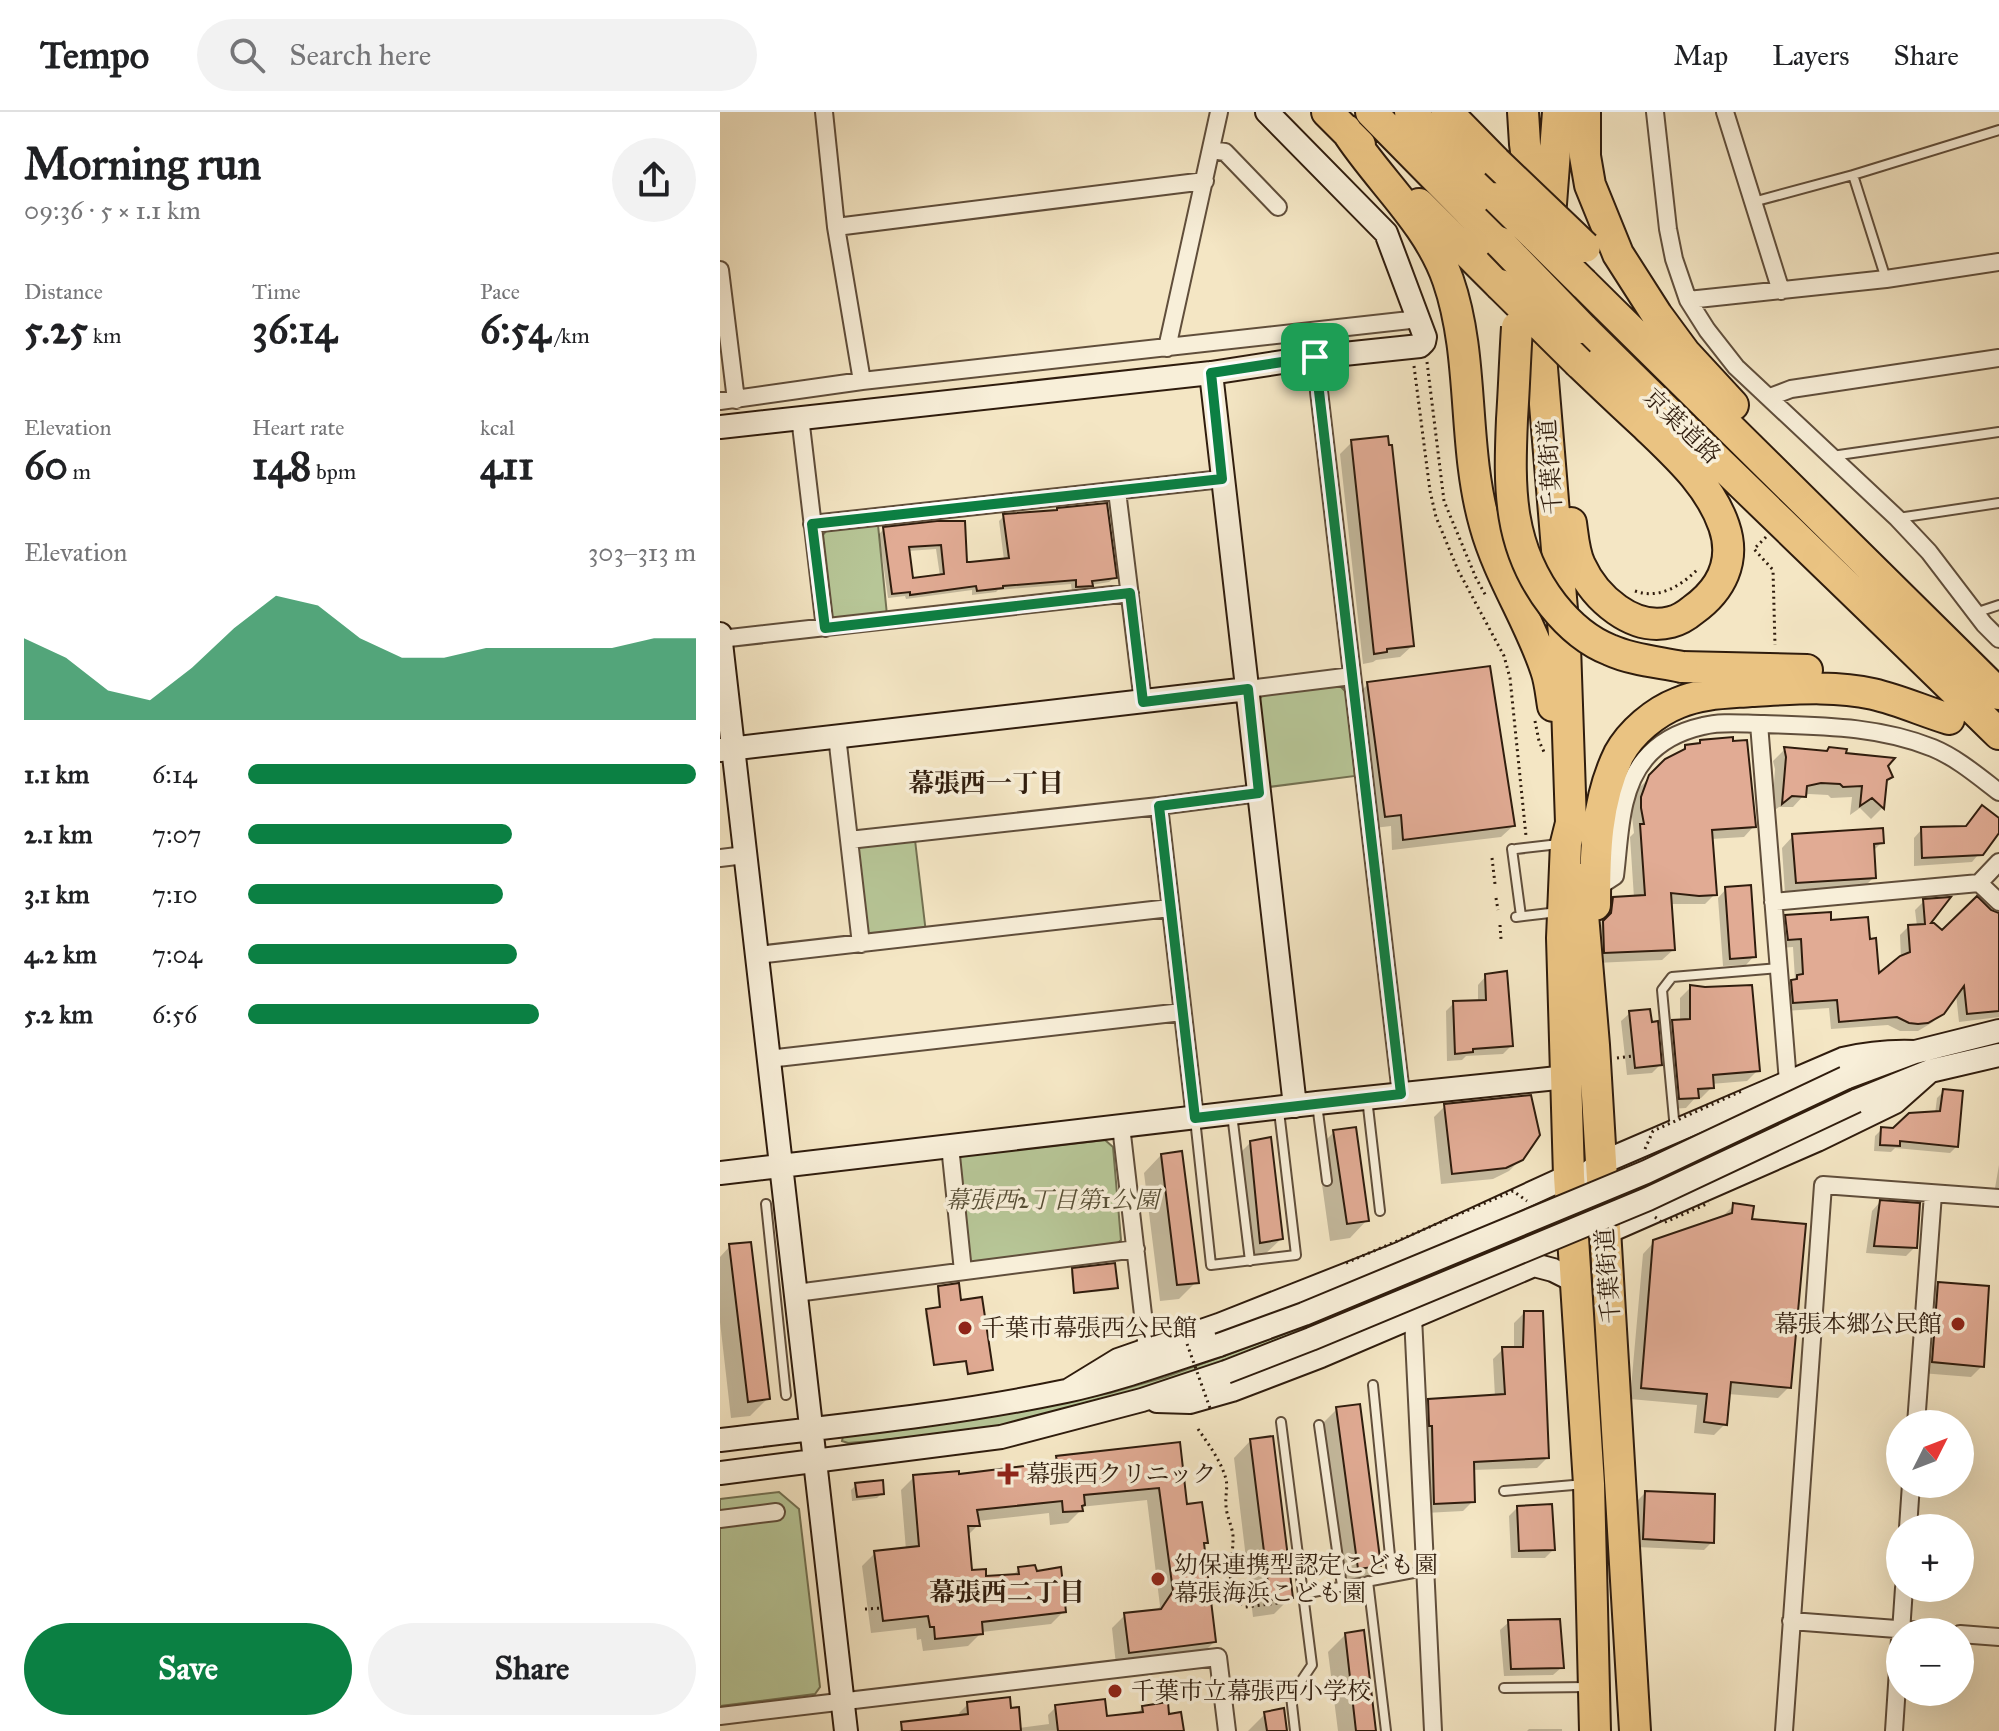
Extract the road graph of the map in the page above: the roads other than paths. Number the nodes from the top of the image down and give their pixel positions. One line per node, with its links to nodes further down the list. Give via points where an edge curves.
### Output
1 (824, 112): 22 (street)
2 (1219, 112): 16 (street)
3 (1267, 112): 29 (street, via 1386,233)
4 (1371, 112): 60 (highway, 京葉道路, bridge, via 1704,449)
5 (1410, 112): 47 (highway, 京葉道路, bridge)
6 (1447, 112): 28 (highway, bridge)
7 (1516, 112): 15 (highway)
8 (1523, 112): 15 (highway, 千葉街道)
9 (1558, 112): 31 (highway)
10 (1585, 112): 28 (highway, via 1590,185 1618,254)
11 (1655, 112): 27 (street, via 1668,229)
12 (1725, 112): 19 (street)
13 (1337, 121): 31 (highway, bridge, via 1684,462 1713,501 1729,547 1725,570 1706,601 1686,615 1671,622 1634,620 1600,595 1579,564); 64 (highway, via 1412,217 1447,277 1461,339 1476,494 1547,673 1558,737)
14 (1999, 130): 17 (lane)
15 (1525, 144): 21 (highway, 千葉街道)
16 (1211, 150): 18 (street); 20 (street, via 1225,152)
17 (1853, 175): 19 (lane); 25 (lane)
18 (1205, 181): 22 (street); 30 (street)
19 (1753, 203): 26 (street)
20 (1278, 207)
21 (1535, 216): 31 (highway, 千葉街道); 58 (highway, bridge, via 1524,241 1511,495 1533,576 1565,620 1627,656 1682,667 1834,672 1899,691)
22 (836, 227): 35 (street)
23 (1999, 262): 25 (street)
24 (720, 270): 37 (street)
25 (1886, 279): 26 (street)
26 (1781, 291): 27 (street)
27 (1688, 300): 36 (street, via 1736,367)
28 (1657, 315): 47 (highway, via 1685,353 1865,548)
29 (1419, 319): 30 (street); 32 (street, via 1425,337 1420,346)
30 (1167, 348): 35 (street)
31 (1541, 356): 64 (highway, 千葉街道)
32 (1315, 357): 34 (street); 54 (street)
33 (1999, 358): 36 (street, via 1791,389)
34 (1211, 373): 38 (street); 42 (street)
35 (862, 381): 37 (street)
36 (1770, 397): 41 (street)
37 (728, 400)
38 (800, 417): 39 (street); 46 (street)
39 (720, 427)
40 (1999, 432): 41 (lane)
41 (1832, 456): 45 (street)
42 (1222, 479): 43 (street); 55 (street)
43 (1117, 491): 46 (street); 48 (street)
44 (1999, 503): 45 (lane)
45 (1897, 518): 50 (street)
46 (812, 524): 51 (street)
47 (1887, 585): 56 (highway, 京葉道路)
48 (1130, 593): 51 (street); 57 (street)
49 (1999, 605): 50 (lane)
50 (1975, 613): 53 (street)
51 (825, 628): 52 (street)
52 (720, 636): 62 (street)
53 (1999, 639)
54 (1352, 676): 55 (street); 91 (street)
55 (1248, 689): 57 (street); 66 (street)
56 (1999, 694)
57 (1143, 702): 61 (street)
58 (1949, 719): 63 (highway); 74 (highway, via 1870,693 1831,689 1722,693 1675,704 1652,718 1620,752 1603,797)
59 (1759, 724): 65 (street, via 1841,726 1907,739 1964,765); 74 (street, via 1689,730 1646,758 1628,789 1615,876); 75 (street)
60 (1999, 734)
61 (837, 736): 62 (street); 69 (street)
62 (726, 749): 70 (street)
63 (1999, 755)
64 (1569, 756): 68 (highway, 千葉街道)
65 (1999, 792)
66 (1259, 793): 67 (street); 93 (street)
67 (1159, 806): 69 (street); 77 (street)
68 (1568, 833): 78 (highway, 千葉街道); 78 (lane, via 1514,849 1519,916); 80 (highway, 千葉街道, via 1577,842)
69 (849, 840): 79 (street)
70 (745, 855): 71 (street); 81 (street)
71 (720, 858)
72 (1999, 862): 73 (street)
73 (1979, 883): 75 (street); 76 (street)
74 (1595, 889): 80 (highway)
75 (1773, 902): 82 (street)
76 (1999, 902)
77 (1170, 908): 79 (street); 83 (street)
78 (1563, 912): 89 (highway, 千葉街道)
79 (861, 944): 81 (street)
80 (1587, 951): 99 (highway, 千葉街道)
81 (757, 955): 87 (street)
82 (1779, 968): 90 (street); 97 (lane, via 1672,977 1662,990)
83 (1182, 1012): 87 (street); 95 (street)
84 (1999, 1031): 85 (street)
85 (1915, 1052): 90 (street, via 1871,1052); 118 (street, bridge, via 1845,1078 1646,1172 1304,1314 1138,1372)
86 (1999, 1055): 88 (street)
87 (768, 1059): 100 (street)
88 (1930, 1071): 109 (street, via 1895,1102); 120 (street, bridge, via 1648,1199 1311,1339)
89 (1567, 1077): 91 (street); 102 (highway, 千葉街道)
90 (1788, 1082): 97 (street)
91 (1401, 1094): 92 (street)
92 (1367, 1098): 93 (street); 107 (lane)
93 (1297, 1105): 94 (street); 103 (lane); 111 (lane, via 1296,1255)
94 (1232, 1113): 95 (street); 111 (lane)
95 (1195, 1118): 96 (street); 111 (lane, via 1211,1265)
96 (1121, 1126): 98 (street); 110 (street)
97 (1675, 1130): 99 (street)
98 (950, 1146): 100 (street); 112 (street)
99 (1601, 1163): 108 (street, via 1588,1173); 109 (highway, 千葉街道)
100 (781, 1165): 101 (street); 114 (street)
101 (720, 1173)
102 (1569, 1176): 108 (highway, 千葉街道); 116 (street, via 1358,1271)
103 (1327, 1181)
104 (1933, 1194): 105 (street); 121 (street); 137 (street, via 1823,1185)
105 (1999, 1198)
106 (766, 1204): 119 (lane)
107 (1380, 1211)
108 (1571, 1211): 113 (highway, 千葉街道)
109 (1605, 1233): 152 (highway, 千葉街道)
110 (1136, 1249): 112 (street); 116 (street)
111 (1250, 1261)
112 (963, 1271): 114 (street)
113 (1577, 1282): 115 (street, via 1534,1265); 128 (highway, 千葉街道)
114 (796, 1293): 124 (street)
115 (1413, 1317): 120 (street, via 1232,1390 1190,1402); 132 (street)
116 (1147, 1349): 118 (street)
117 (1373, 1385): 133 (lane)
118 (1069, 1390): 124 (street, via 982,1408)
119 (786, 1395)
120 (1142, 1400): 126 (street, via 1001,1437)
121 (1917, 1410)
122 (1281, 1422): 136 (lane)
123 (1319, 1425): 135 (lane)
124 (812, 1429): 125 (street); 126 (street)
125 (720, 1440)
126 (816, 1461): 127 (street); 143 (street)
127 (720, 1473)
128 (1589, 1484): 129 (lane); 141 (highway, 千葉街道)
129 (1504, 1491)
130 (776, 1512): 131 (street)
131 (720, 1519)
132 (1425, 1570): 133 (lane); 150 (street)
133 (1392, 1576): 134 (lane)
134 (1368, 1581): 135 (lane); 149 (lane)
135 (1342, 1586): 136 (lane)
136 (1300, 1597): 148 (lane, via 1312,1665 1291,1696)
137 (1791, 1621): 138 (street); 153 (street)
138 (1886, 1632)
139 (1974, 1635): 140 (street)
140 (1999, 1637)
141 (1595, 1687): 142 (lane); 151 (highway, 千葉街道)
142 (1504, 1688)
143 (843, 1702): 145 (street); 146 (street); 147 (street, via 1218,1657)
144 (1896, 1706): 154 (street)
145 (720, 1716)
146 (846, 1731)
147 (1227, 1731)
148 (1295, 1731)
149 (1386, 1731)
150 (1433, 1731)
151 (1595, 1731)
152 (1635, 1731)
153 (1784, 1731)
154 (1894, 1731)

